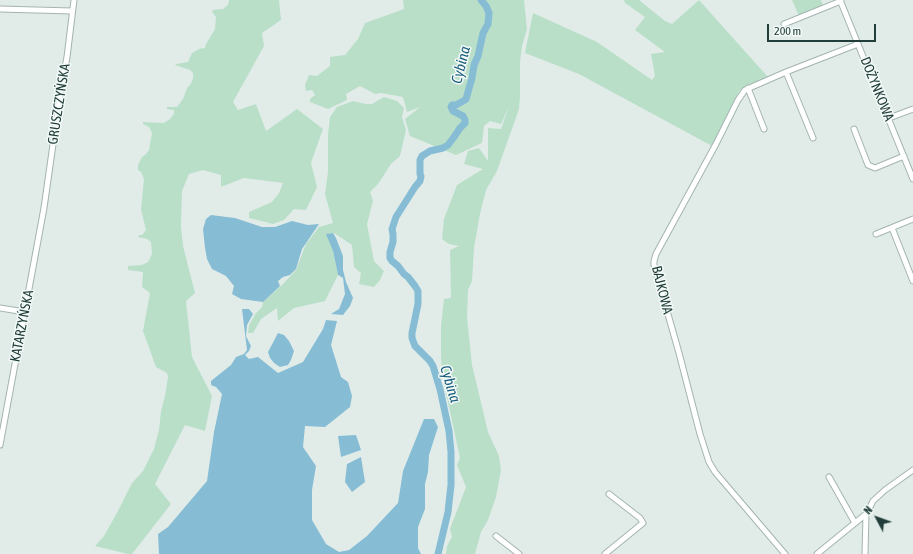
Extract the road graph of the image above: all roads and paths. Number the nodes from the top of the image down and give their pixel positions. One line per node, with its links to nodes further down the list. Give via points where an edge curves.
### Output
1 (74, 0): 4 (street, GRUSZCZYŃSKA)
2 (841, 0): 5 (street); 6 (street, DOŻYNKOWA)
3 (0, 9): 4 (street)
4 (72, 11): 16 (street, GRUSZCZYŃSKA)
5 (784, 24)
6 (858, 44): 7 (street); 10 (street, DOŻYNKOWA)
7 (786, 72): 8 (street); 13 (street)
8 (748, 88): 11 (street); 32 (street, BAJKOWA, via 734,108 656,254 654,265 709,462 714,472)
9 (913, 109): 10 (street)
10 (889, 118): 14 (street, DOŻYNKOWA)
11 (764, 129)
12 (854, 129): 14 (street, via 868,165 875,168)
13 (813, 138)
14 (904, 156): 15 (street, DOŻYNKOWA)
15 (913, 178)
16 (44, 208): 22 (street, KATARZYŃSKA)
17 (913, 219): 18 (street)
18 (892, 228): 19 (street); 20 (street)
19 (876, 234)
20 (913, 281)
21 (0, 308): 22 (street)
22 (25, 312): 23 (street, KATARZYŃSKA)
23 (0, 445)
24 (913, 470): 27 (street, via 873,501)
25 (830, 476): 28 (street)
26 (609, 494): 31 (street, via 643,523)
27 (866, 514): 28 (street); 34 (street)
28 (855, 523): 33 (street)
29 (496, 536): 30 (street)
30 (519, 554)
31 (605, 554)
32 (785, 554)
33 (818, 554)
34 (865, 554)

